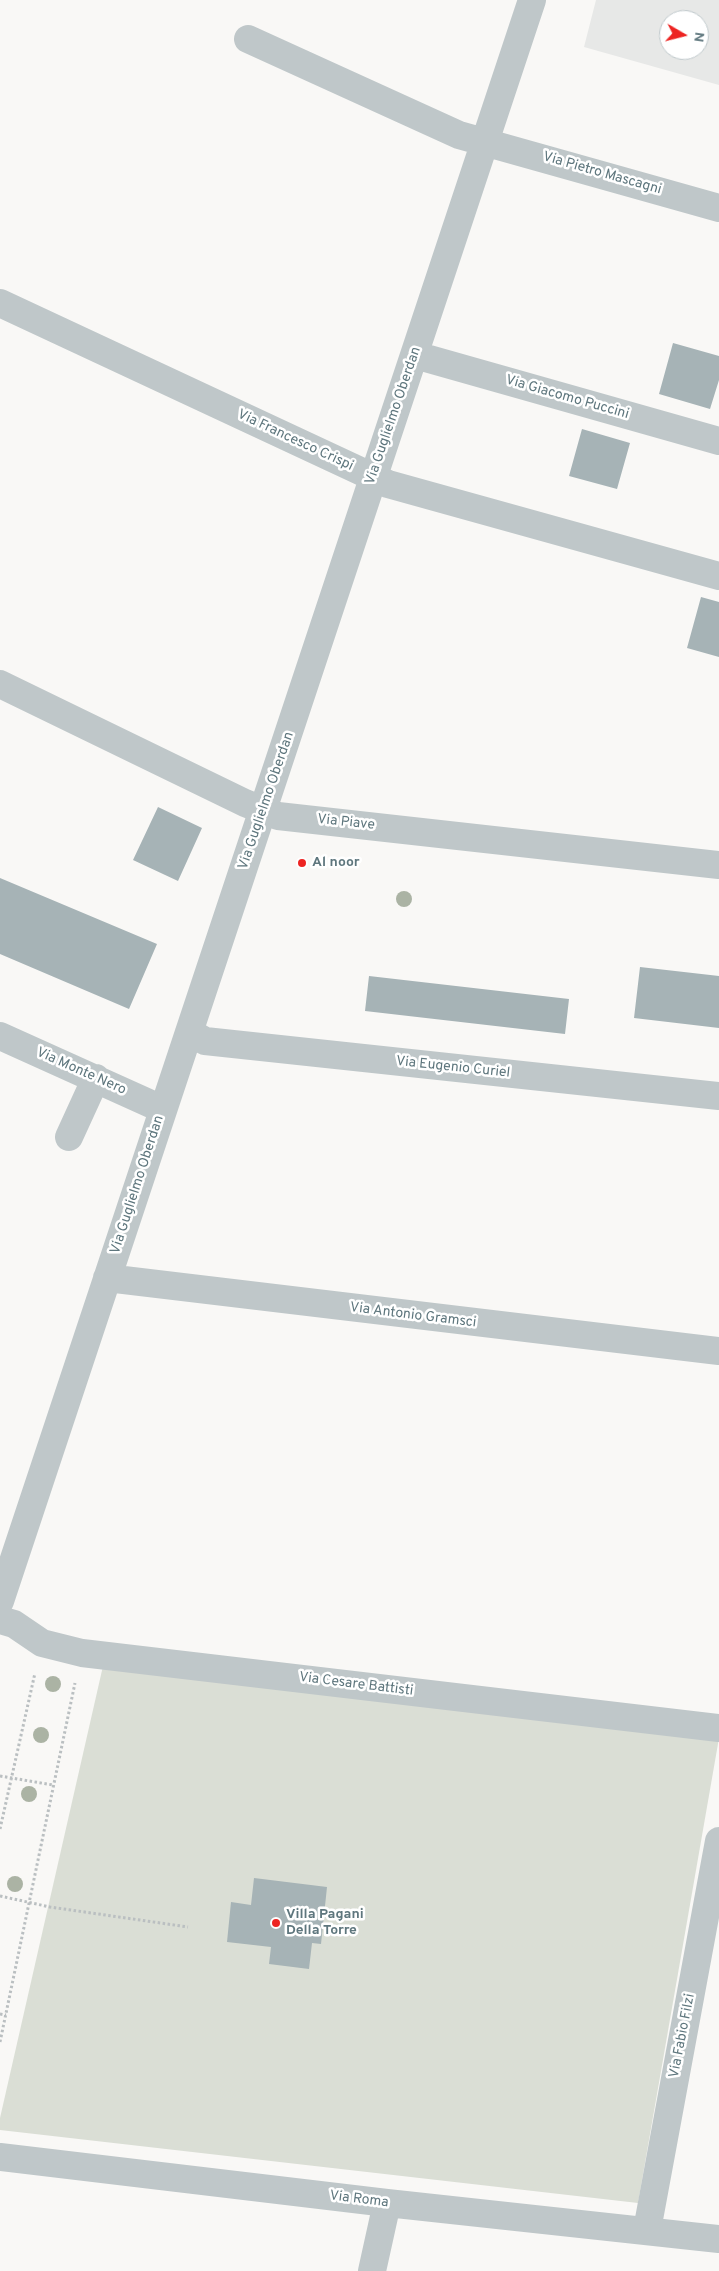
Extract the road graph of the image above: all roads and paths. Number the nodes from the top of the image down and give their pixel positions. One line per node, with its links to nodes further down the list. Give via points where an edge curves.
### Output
1 (532, 0): 3 (street, Via Guglielmo Oberdan)
2 (248, 38): 3 (street, Via Pietro Mascagni, via 459,135)
3 (484, 142): 4 (street, Via Pietro Mascagni); 6 (street, Via Guglielmo Oberdan)
4 (719, 208)
5 (0, 303): 8 (street, Via Francesco Crispi)
6 (415, 355): 7 (street, Via Giacomo Puccini); 8 (street, Via Guglielmo Oberdan)
7 (719, 441)
8 (374, 478): 9 (street, Via Francesco Crispi); 11 (street, Via Guglielmo Oberdan)
9 (719, 576)
10 (0, 684): 11 (street, Via Piave)
11 (264, 811): 12 (street, Via Piave, via 278,816); 13 (street, Via Guglielmo Oberdan)
12 (719, 865)
13 (189, 1032): 16 (street, Via Eugenio Curiel, via 205,1041); 17 (street, Via Guglielmo Oberdan)
14 (0, 1036): 15 (street, Via Monte Nero)
15 (96, 1078): 17 (street, Via Monte Nero); 18 (street)
16 (719, 1096)
17 (162, 1110): 19 (street, Via Guglielmo Oberdan)
18 (68, 1137)
19 (106, 1278): 20 (street, Via Antonio Gramsci); 21 (street, Via Guglielmo Oberdan)
20 (719, 1352)
21 (0, 1601)
22 (0, 1620): 23 (street, Via Cesare Battisti, via 14,1624)
23 (42, 1643): 24 (street, Via Cesare Battisti); 27 (path)
24 (82, 1653): 25 (street, Via Cesare Battisti); 28 (path)
25 (719, 1728)
26 (0, 1776): 27 (path)
27 (11, 1778): 28 (path); 29 (path)
28 (53, 1785): 32 (path)
29 (0, 1828)
30 (719, 1841): 39 (street, Via Fabio Filzi)
31 (0, 1896): 32 (path)
32 (28, 1903): 33 (path); 35 (path)
33 (188, 1927)
34 (0, 2014): 35 (path)
35 (6, 2015): 36 (path)
36 (0, 2042)
37 (0, 2157): 38 (street, Via Roma)
38 (387, 2203): 39 (street, Via Roma); 41 (street)
39 (647, 2230): 40 (street, Via Roma)
40 (719, 2239)
41 (372, 2271)

